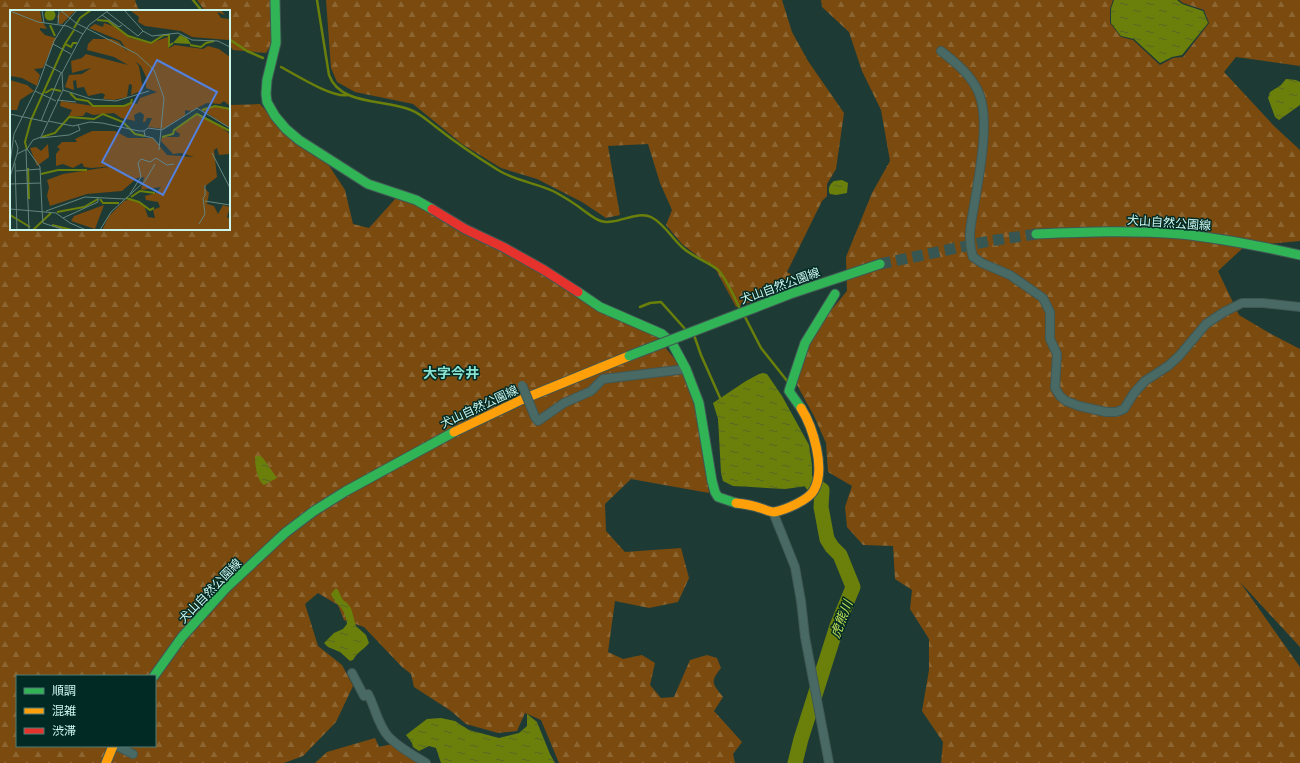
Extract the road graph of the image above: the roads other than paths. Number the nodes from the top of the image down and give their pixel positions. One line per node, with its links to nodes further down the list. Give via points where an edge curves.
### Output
1 (275, 0): 8 (main road, via 276,41 265,93 270,110 288,131 368,184 416,200 544,270 600,307 662,334 672,343)
2 (941, 51): 7 (street, via 971,79 979,92 983,108 984,141 969,238 973,257 1010,275 1043,298 1050,312 1050,339 1056,354 1055,388 1066,401 1099,411 1116,412 1124,409 1145,381 1180,356 1206,324 1224,312 1242,303)
3 (1036, 234): 4 (main road, 犬山自然公園線, via 1178,234 1219,239)
4 (1300, 255)
5 (880, 264): 12 (main road, 犬山自然公園線, bridge, via 790,294 521,400 448,435 346,491 285,533 226,588 182,637)
6 (835, 294): 10 (main road, via 805,343 789,389 813,431 818,452 816,487 804,500)
7 (1300, 307)
8 (686, 369): 9 (street, bridge, via 603,379 591,391 564,403 538,421); 10 (main road, via 699,403 718,497)
9 (522, 384)
10 (772, 512): 18 (street, via 795,567 815,695)
11 (352, 673): 17 (street, via 364,696 368,694 374,704 374,710 388,736)
12 (155, 675)
13 (113, 747): 16 (main road)
14 (119, 747): 15 (street)
15 (133, 754)
16 (106, 763)
17 (426, 763)
18 (830, 763)

